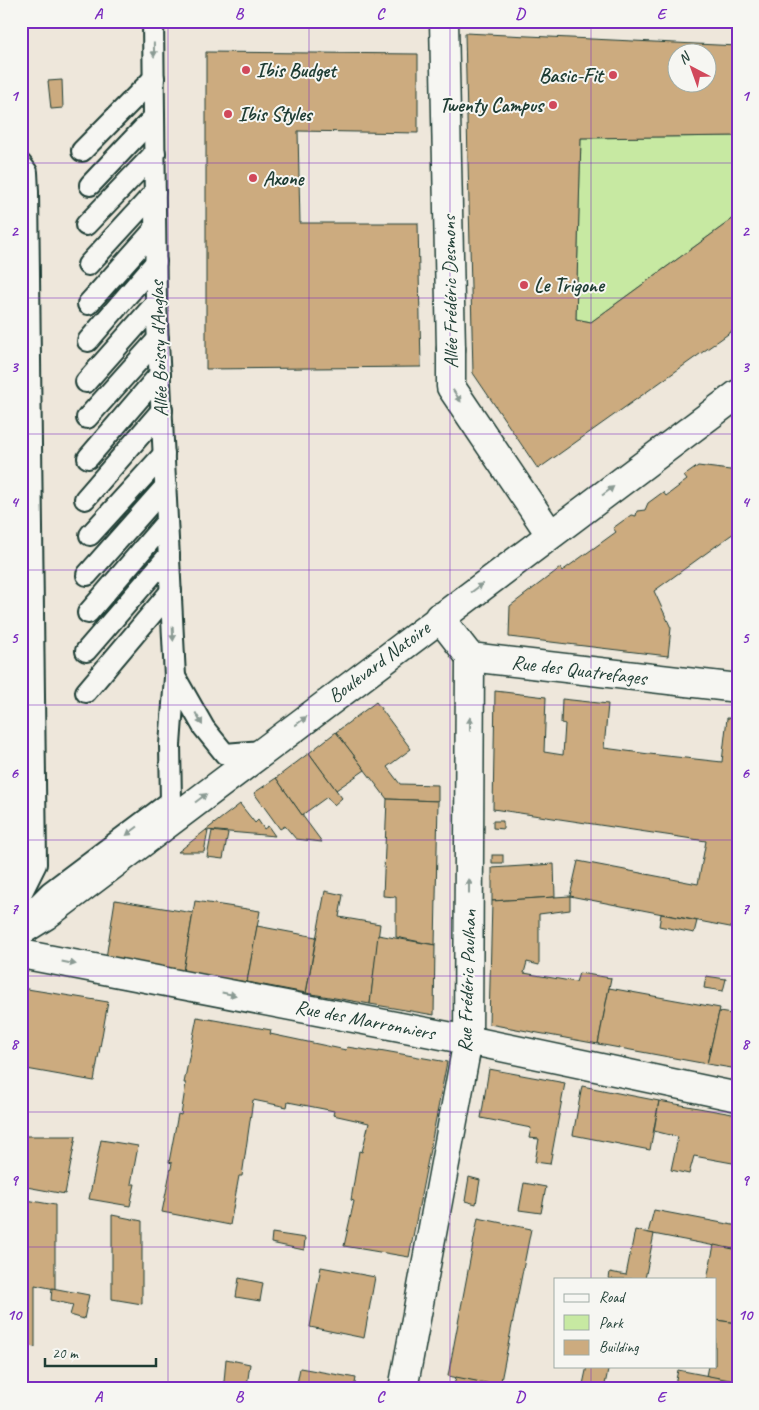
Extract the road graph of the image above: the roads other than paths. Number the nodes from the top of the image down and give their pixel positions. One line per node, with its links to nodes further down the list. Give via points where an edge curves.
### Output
1 (153, 21): 3 (lane, Allée Boissy d'Anglas, one-way to 3)
2 (444, 21): 28 (street, Allée Frédéric Desmons, one-way to 28, via 451,387)
3 (154, 78): 4 (lane, Allée Boissy d'Anglas); 5 (lane)
4 (154, 117): 6 (lane, Allée Boissy d'Anglas); 8 (lane)
5 (82, 151)
6 (155, 153): 9 (lane, Allée Boissy d'Anglas); 10 (lane)
7 (21, 164): 41 (lane, via 26,172 28,192 36,864)
8 (90, 185)
9 (155, 192): 11 (lane, Allée Boissy d'Anglas); 13 (lane)
10 (86, 225)
11 (155, 229): 12 (lane, Allée Boissy d'Anglas); 15 (lane)
12 (156, 262): 14 (lane, Allée Boissy d'Anglas); 17 (lane)
13 (88, 265)
14 (156, 302): 16 (lane, Allée Boissy d'Anglas); 19 (lane)
15 (88, 304)
16 (158, 339): 18 (lane, Allée Boissy d'Anglas); 22 (lane)
17 (88, 340)
18 (160, 374): 21 (lane, Allée Boissy d'Anglas); 24 (lane)
19 (86, 382)
20 (738, 394): 28 (street, Boulevard Natoire, one-way to 20)
21 (162, 410): 23 (lane, Allée Boissy d'Anglas); 26 (lane)
22 (87, 418)
23 (164, 454): 25 (lane, Allée Boissy d'Anglas); 29 (lane)
24 (88, 458)
25 (166, 486): 27 (lane, Allée Boissy d'Anglas); 31 (lane)
26 (86, 499)
27 (167, 521): 30 (lane, Allée Boissy d'Anglas); 33 (lane)
28 (550, 534): 34 (street, Boulevard Natoire, one-way to 28)
29 (90, 535)
30 (169, 555): 32 (lane, Allée Boissy d'Anglas); 35 (lane)
31 (87, 575)
32 (171, 591): 37 (lane, Allée Boissy d'Anglas, one-way to 37); 39 (lane)
33 (88, 612)
34 (438, 617): 36 (street); 40 (street, Boulevard Natoire, one-way to 34)
35 (86, 651)
36 (470, 657): 38 (street, Rue des Quatrefages); 45 (street, Rue Frédéric Paulhan, one-way to 36)
37 (175, 677): 40 (lane, Allée Boissy d'Anglas, one-way to 40, via 204,728 225,754); 42 (lane, Allée Boissy d'Anglas, one-way to 42, via 170,745 171,801 50,892)
38 (738, 688)
39 (86, 692)
40 (262, 751): 43 (street, Boulevard Natoire, one-way to 40)
41 (21, 894)
42 (21, 921)
43 (21, 931)
44 (21, 954): 45 (street, Rue des Marronniers, one-way to 45)
45 (468, 1040): 46 (street, Rue des Marronniers); 47 (street, Rue Frédéric Paulhan)
46 (738, 1097)
47 (403, 1389)

